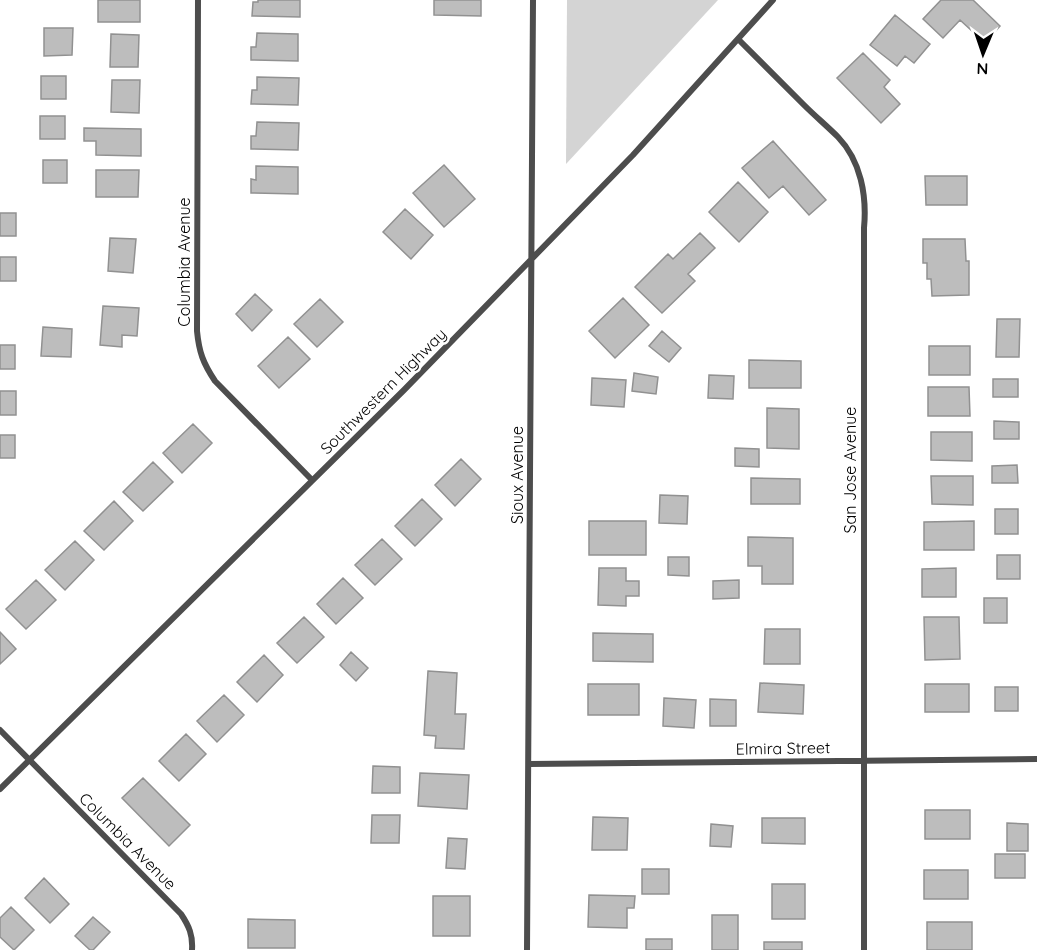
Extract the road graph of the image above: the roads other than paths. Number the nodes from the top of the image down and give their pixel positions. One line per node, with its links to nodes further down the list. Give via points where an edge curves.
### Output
1 (198, 0): 6 (street, Columbia Avenue, via 199,349 215,381)
2 (533, 0): 5 (street, Sioux Avenue)
3 (773, 0): 4 (street, Southwestern Highway)
4 (738, 39): 5 (street, Southwestern Highway); 10 (street, San Jose Avenue, via 839,138 854,161 863,188)
5 (532, 258): 6 (street, Southwestern Highway); 11 (street, Sioux Avenue)
6 (312, 480): 9 (street, Southwestern Highway)
7 (0, 730): 9 (street, Columbia Avenue)
8 (1037, 759): 10 (street, Elmira Street)
9 (29, 760): 12 (street, Southwestern Highway); 13 (street, Columbia Avenue, via 181,914 193,937)
10 (864, 761): 11 (street, Elmira Street); 15 (street, San Jose Avenue)
11 (529, 764): 14 (street, Sioux Avenue)
12 (0, 789)
13 (192, 950)
14 (527, 950)
15 (864, 950)

